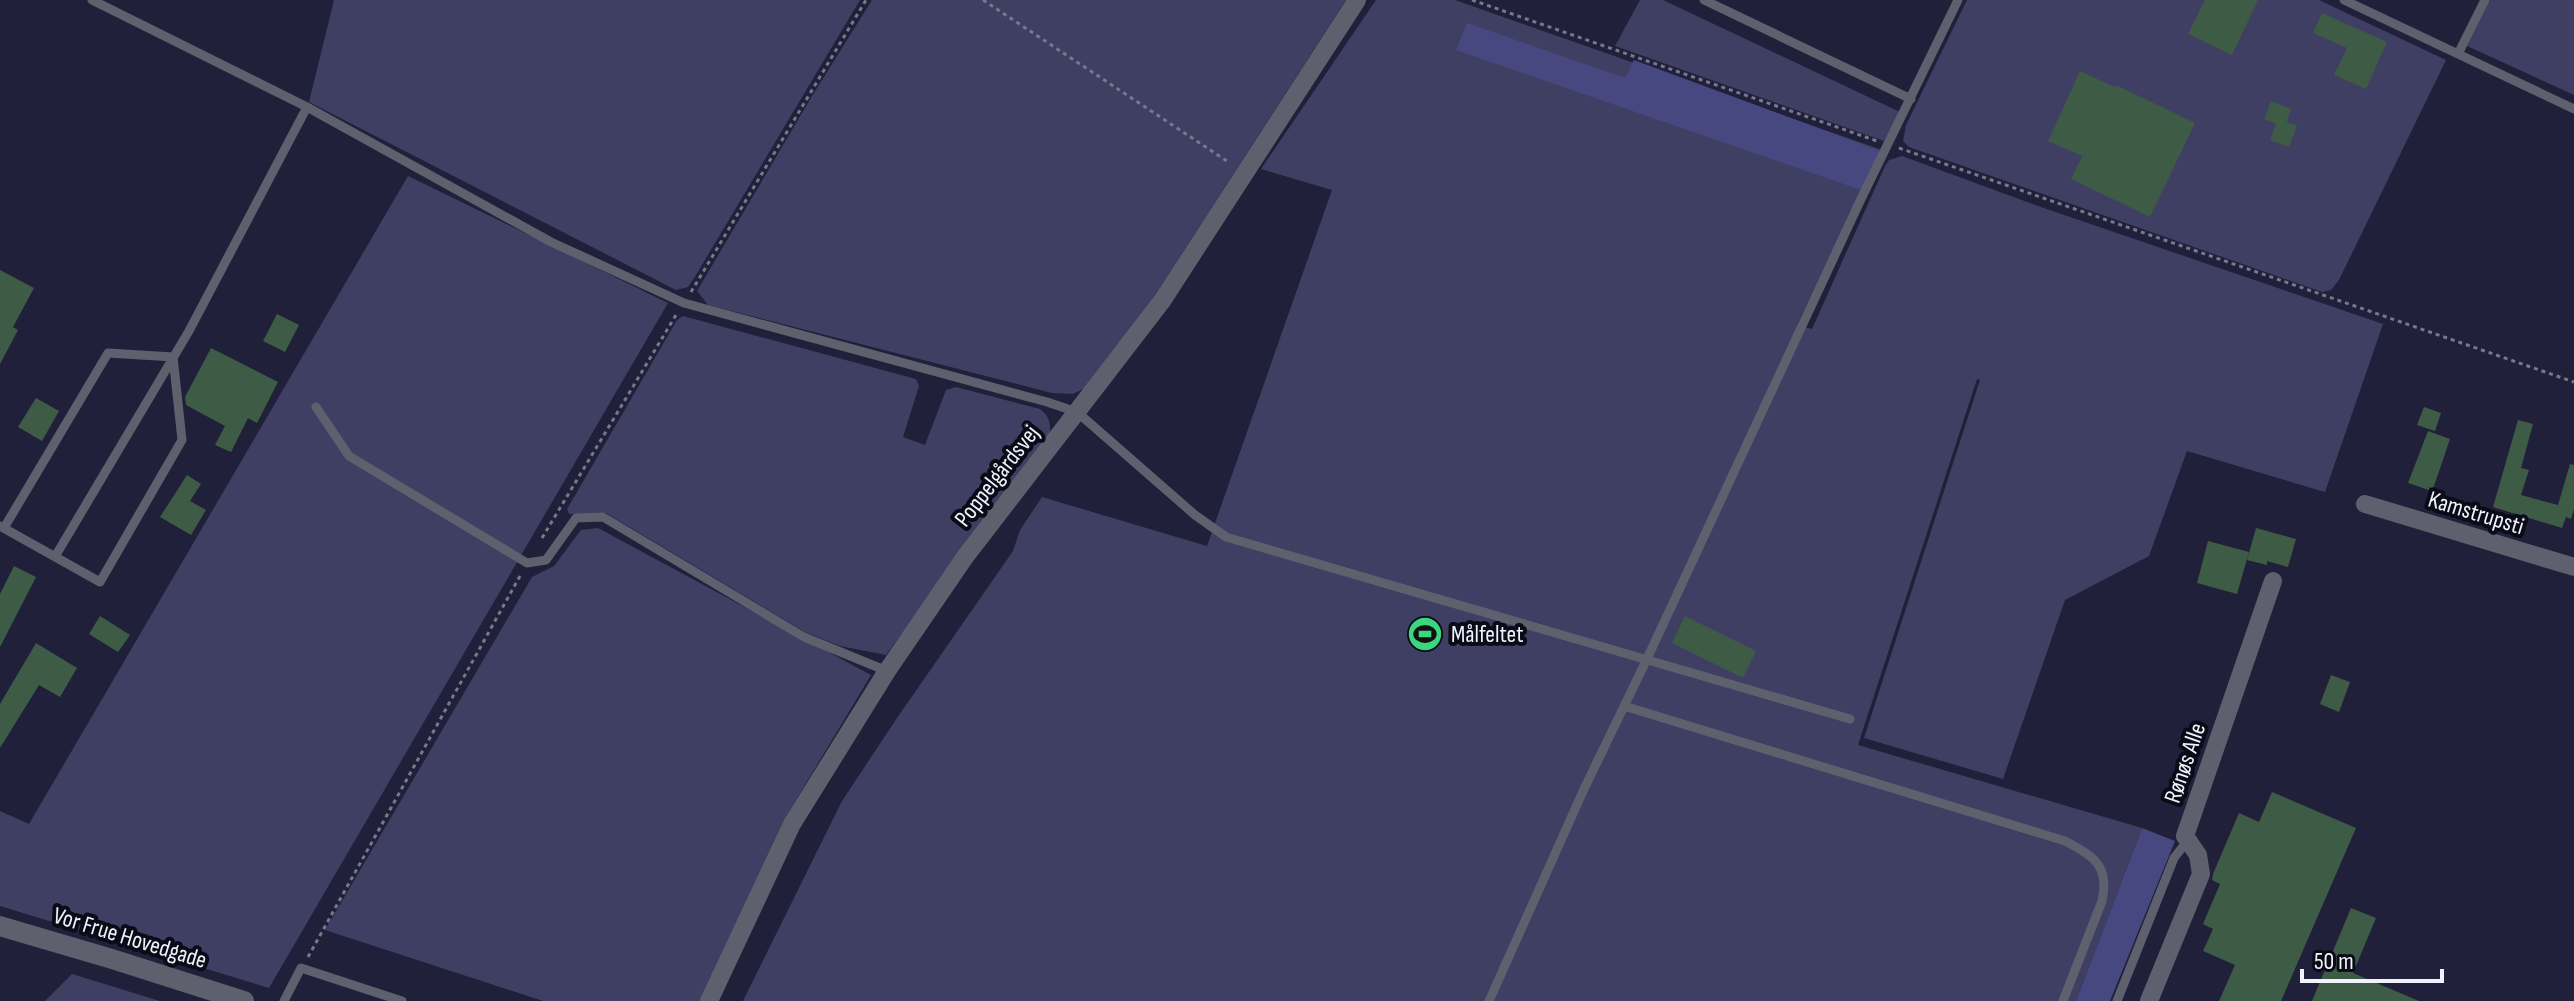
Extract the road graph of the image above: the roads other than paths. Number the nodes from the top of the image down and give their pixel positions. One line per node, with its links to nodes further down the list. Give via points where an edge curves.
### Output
1 (92, 0): 9 (lane)
2 (1357, 0): 13 (street, Poppelgårdsvej, via 1162,301)
3 (1704, 0): 8 (lane)
4 (1958, 0): 8 (lane)
5 (2344, 0): 7 (lane)
6 (2485, 0): 7 (lane)
7 (2458, 54): 10 (lane)
8 (1911, 99): 19 (lane)
9 (307, 107): 11 (lane); 13 (lane, via 551,242 684,303)
10 (2574, 109)
11 (173, 357): 15 (lane, via 108,353); 16 (lane); 16 (lane, via 182,440 100,582)
12 (316, 407): 20 (lane, via 349,456 527,563 546,560 576,518 603,517 804,637)
13 (1077, 412): 19 (lane, via 1226,537); 20 (street, Poppelgårdsvej, via 965,557)
14 (2365, 504): 17 (street, Kamstrupsti)
15 (2, 527): 16 (lane)
16 (56, 555)
17 (2574, 567)
18 (2273, 581): 23 (street, Rønøs Alle, via 2185,836)
19 (1646, 661): 21 (lane); 22 (lane)
20 (887, 671): 28 (street, Poppelgårdsvej, via 792,824)
21 (1624, 706): 29 (lane); 30 (lane, via 2065,841 2088,853 2098,863 2105,887)
22 (1850, 719)
23 (2188, 840): 31 (lane, via 2174,858); 32 (street, Rønøs Alle, via 2201,874)
24 (0, 926): 25 (street, Vor Frue Hovedgade)
25 (244, 1001)
26 (284, 1001): 27 (lane, via 301,968)
27 (402, 1001)
28 (709, 1001)
29 (1489, 1001)
30 (2063, 1001)
31 (2117, 1001)
32 (2149, 1001)

